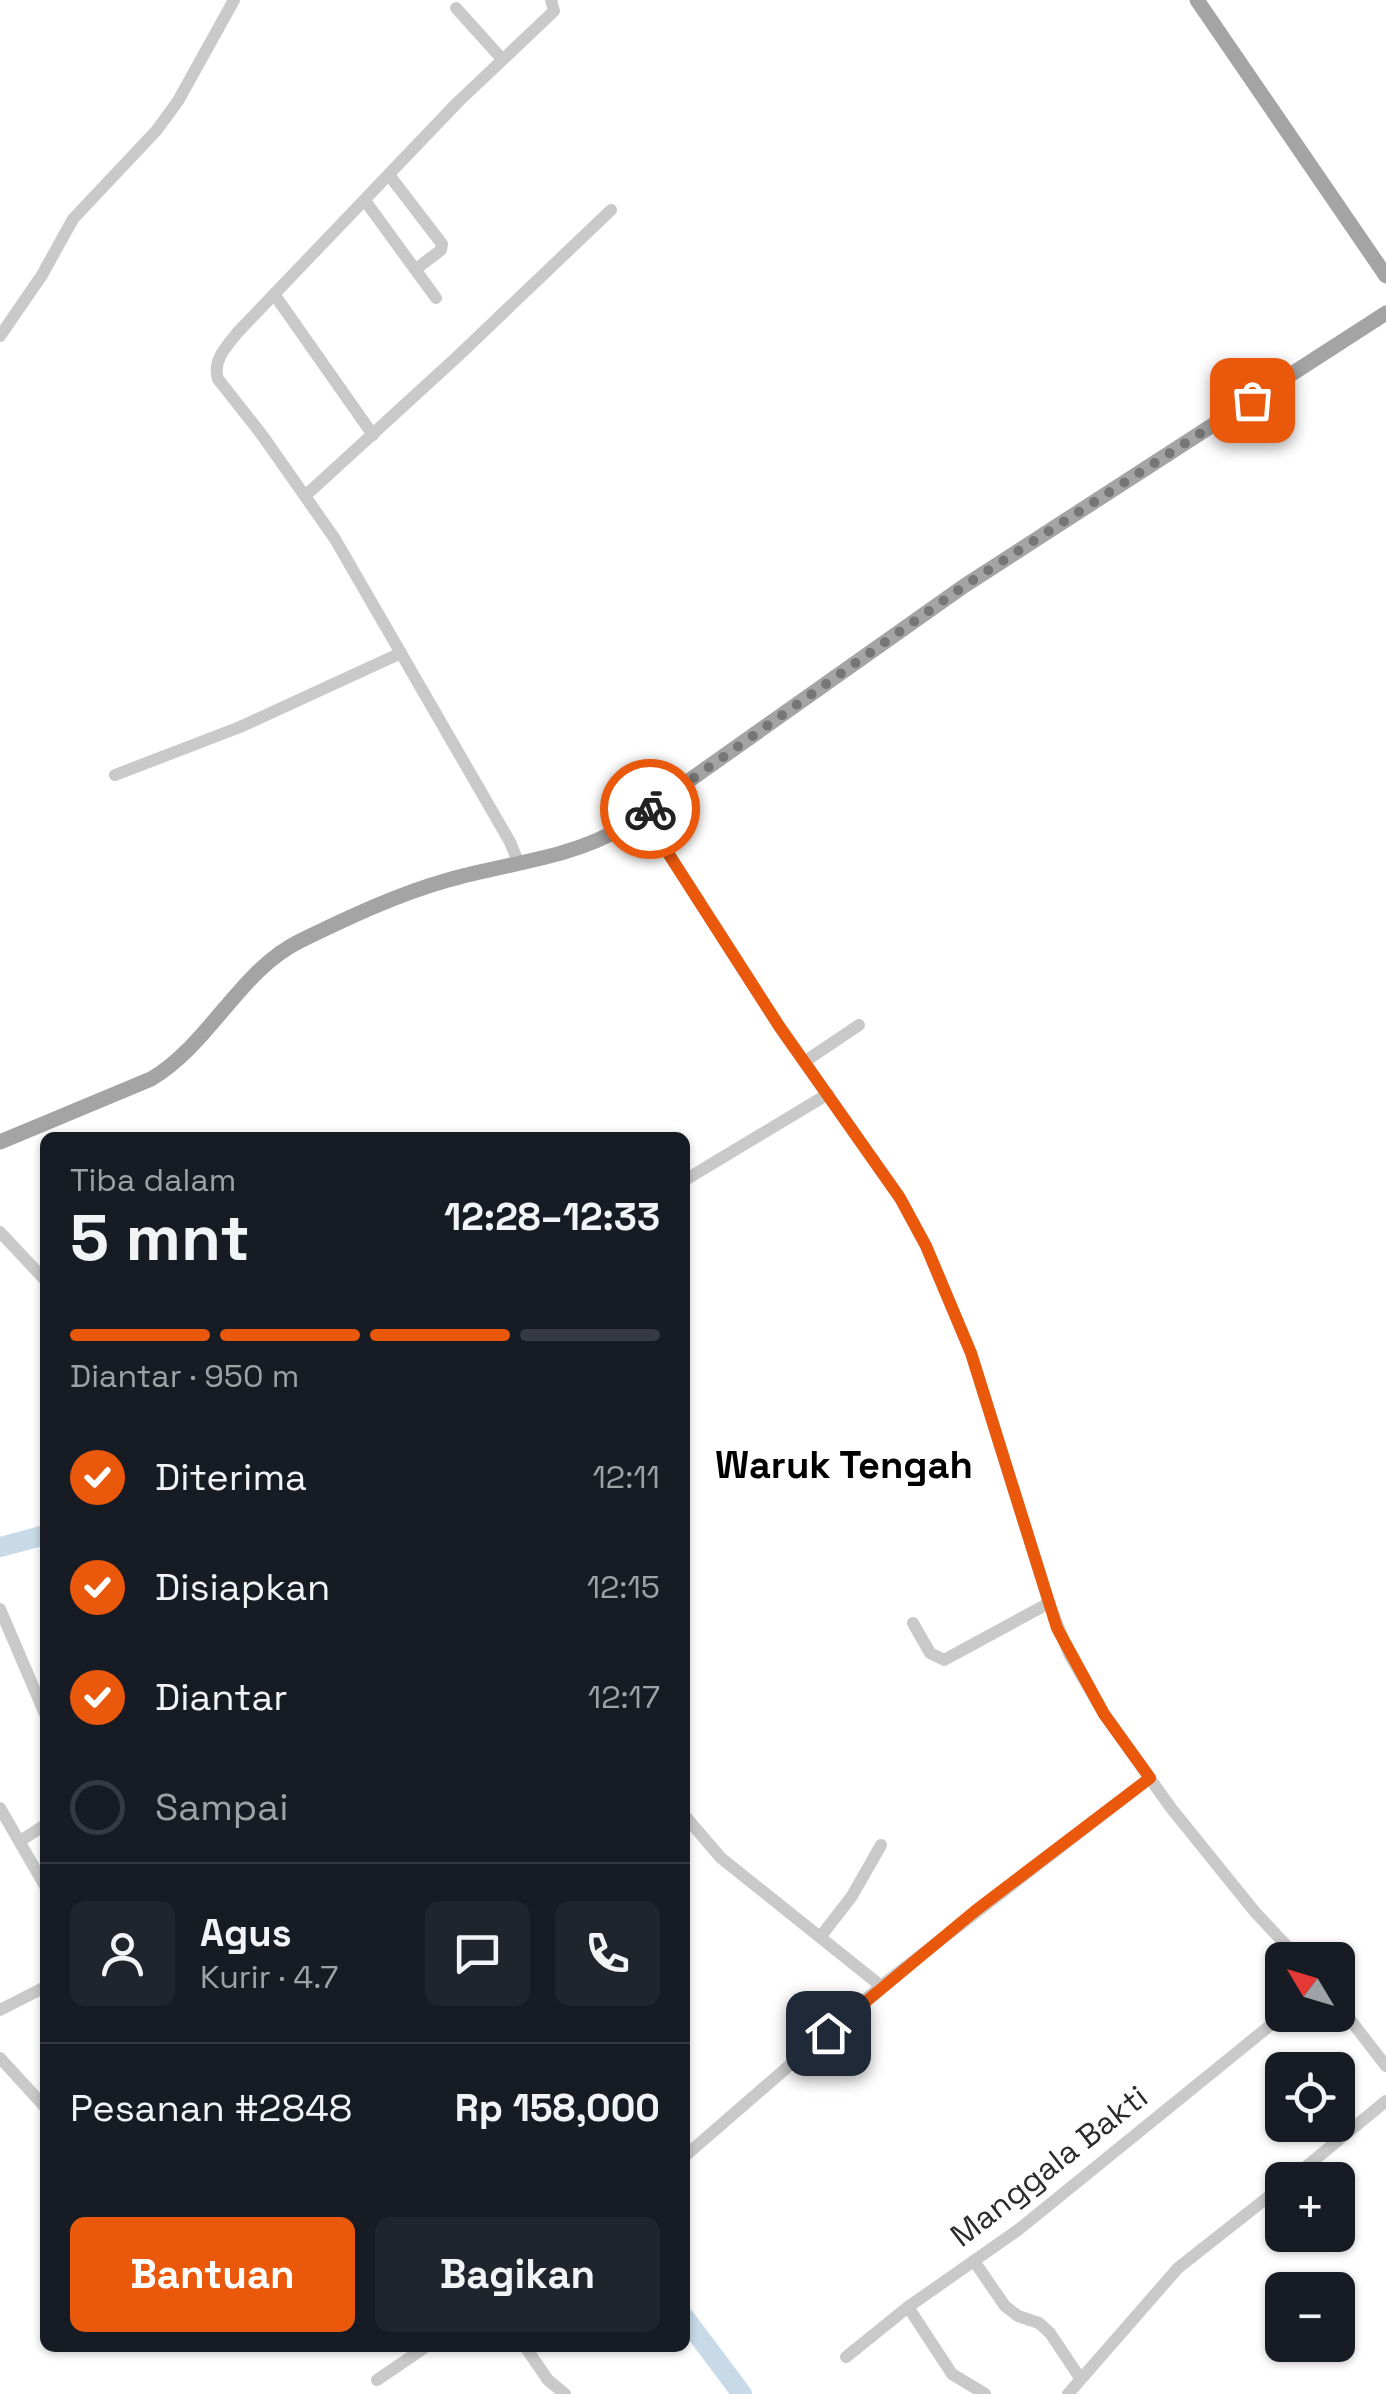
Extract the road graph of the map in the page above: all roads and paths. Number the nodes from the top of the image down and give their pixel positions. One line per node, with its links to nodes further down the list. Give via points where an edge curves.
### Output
1 (234, 0): 14 (street, via 178,101 73,219)
2 (551, 0): 5 (street, via 554,11)
3 (1197, 0): 10 (main road)
4 (456, 8): 5 (street)
5 (502, 59): 6 (street)
6 (389, 175): 7 (street); 9 (street, via 441,240 441,250)
7 (366, 202): 9 (street); 11 (street)
8 (610, 210): 15 (street)
9 (416, 269): 12 (street)
10 (1386, 276)
11 (274, 294): 15 (street); 16 (street, via 223,350 215,370)
12 (436, 298)
13 (1386, 312): 19 (main road, via 964,586)
14 (0, 336)
15 (374, 435): 16 (street)
16 (305, 496): 17 (street)
17 (401, 653): 18 (street); 20 (street)
18 (115, 775)
19 (643, 814): 20 (main road, via 595,842); 22 (street)
20 (519, 864): 24 (main road, via 418,889 302,940 260,969 168,1069)
21 (859, 1025): 22 (street)
22 (804, 1062): 23 (street)
23 (828, 1094): 25 (street); 28 (street, via 900,1198 944,1288 971,1353)
24 (0, 1142)
25 (690, 1177)
26 (0, 1232): 27 (street)
27 (40, 1275)
28 (1048, 1604): 30 (street, via 944,1660 930,1653); 32 (street, via 1104,1714)
29 (0, 1609): 31 (street)
30 (913, 1623)
31 (40, 1702)
32 (1150, 1778): 40 (street); 41 (street)
33 (0, 1808): 36 (street)
34 (690, 1822): 39 (street, via 721,1858)
35 (40, 1828): 36 (street)
36 (20, 1841): 38 (street)
37 (882, 1844): 39 (street)
38 (40, 1877)
39 (821, 1936): 41 (street)
40 (1284, 1942)
41 (881, 1986): 50 (street)
42 (40, 1990): 43 (street)
43 (0, 2010)
44 (1355, 2026): 47 (street)
45 (1265, 2030): 53 (street, Manggala Bakti)
46 (0, 2058): 49 (street)
47 (1386, 2066)
48 (1386, 2101): 51 (street)
49 (40, 2102)
50 (690, 2152)
51 (1312, 2162)
52 (1265, 2199): 58 (street, via 1178,2268)
53 (974, 2261): 54 (street, Manggala Bakti); 58 (street, via 1005,2306 1050,2333)
54 (908, 2307): 57 (street, Manggala Bakti); 61 (street, via 952,2374)
55 (418, 2352): 59 (street)
56 (529, 2352): 60 (street)
57 (846, 2357)
58 (1080, 2378): 62 (street)
59 (378, 2380)
60 (565, 2394)
61 (985, 2394)
62 (1068, 2394)

